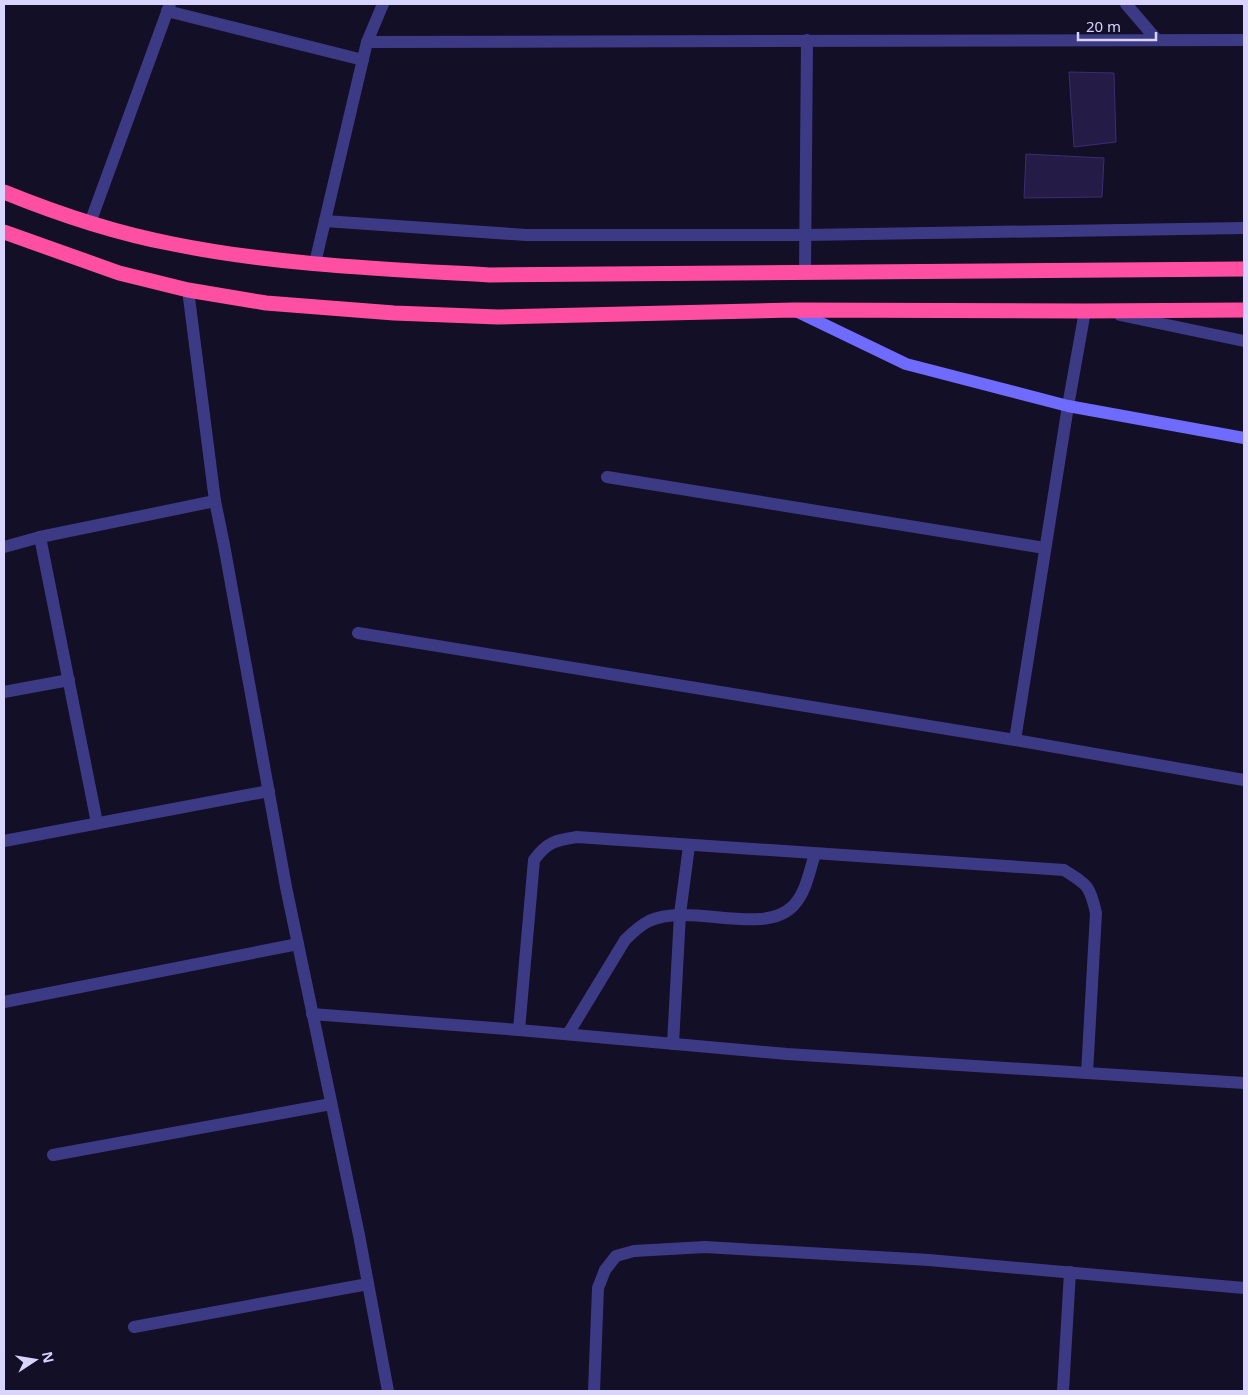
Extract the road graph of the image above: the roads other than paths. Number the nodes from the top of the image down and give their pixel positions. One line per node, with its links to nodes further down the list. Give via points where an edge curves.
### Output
1 (383, 4): 7 (street)
2 (1126, 4): 5 (street)
3 (168, 8): 8 (street); 11 (street)
4 (807, 40): 5 (street); 7 (street); 14 (street)
5 (1157, 40): 6 (street)
6 (1244, 40)
7 (368, 42): 8 (street)
8 (363, 60): 10 (street)
9 (4, 192): 11 (highway)
10 (325, 221): 14 (street, via 526,234); 15 (street)
11 (90, 223): 15 (highway, via 172,244 264,259)
12 (1244, 228): 14 (street)
13 (4, 232): 18 (highway, via 119,273)
14 (805, 235): 17 (street)
15 (316, 263): 17 (highway, via 489,275)
16 (1244, 269): 17 (highway)
17 (805, 272)
18 (188, 290): 19 (highway, via 276,304 394,313 489,316); 27 (street)
19 (794, 310): 22 (highway); 24 (street, via 906,364)
20 (1244, 310): 21 (highway)
21 (1103, 311): 22 (highway); 23 (street)
22 (1085, 312): 24 (street)
23 (1244, 341)
24 (1068, 406): 25 (street); 30 (street)
25 (1244, 438)
26 (607, 477): 30 (street)
27 (215, 501): 28 (street); 36 (street)
28 (40, 537): 29 (street); 32 (street)
29 (4, 547)
30 (1045, 548): 34 (street)
31 (358, 633): 34 (street)
32 (69, 680): 33 (street); 37 (street)
33 (4, 692)
34 (1015, 740): 35 (street)
35 (1244, 780)
36 (269, 792): 37 (street); 42 (street)
37 (97, 823): 38 (street)
38 (4, 841)
39 (689, 846): 40 (street); 41 (street); 45 (street, via 577,837 557,840 542,849 534,860)
40 (815, 854): 41 (street, via 802,895 778,917 758,920); 48 (street, via 1064,870 1079,879 1091,891 1096,913)
41 (680, 914): 46 (street, via 650,920 625,940); 47 (street)
42 (298, 944): 43 (street); 44 (street)
43 (4, 1002)
44 (312, 1014): 45 (street); 50 (street)
45 (518, 1030): 46 (street)
46 (568, 1034): 47 (street)
47 (673, 1044): 48 (street)
48 (1087, 1073): 49 (street)
49 (1244, 1083)
50 (331, 1104): 51 (street); 53 (street)
51 (53, 1155)
52 (1070, 1272): 54 (street); 57 (street, via 705,1247 634,1250 616,1256 605,1270 598,1288); 58 (street)
53 (368, 1284): 55 (street); 56 (street)
54 (1244, 1288)
55 (134, 1327)
56 (388, 1391)
57 (594, 1391)
58 (1063, 1391)

